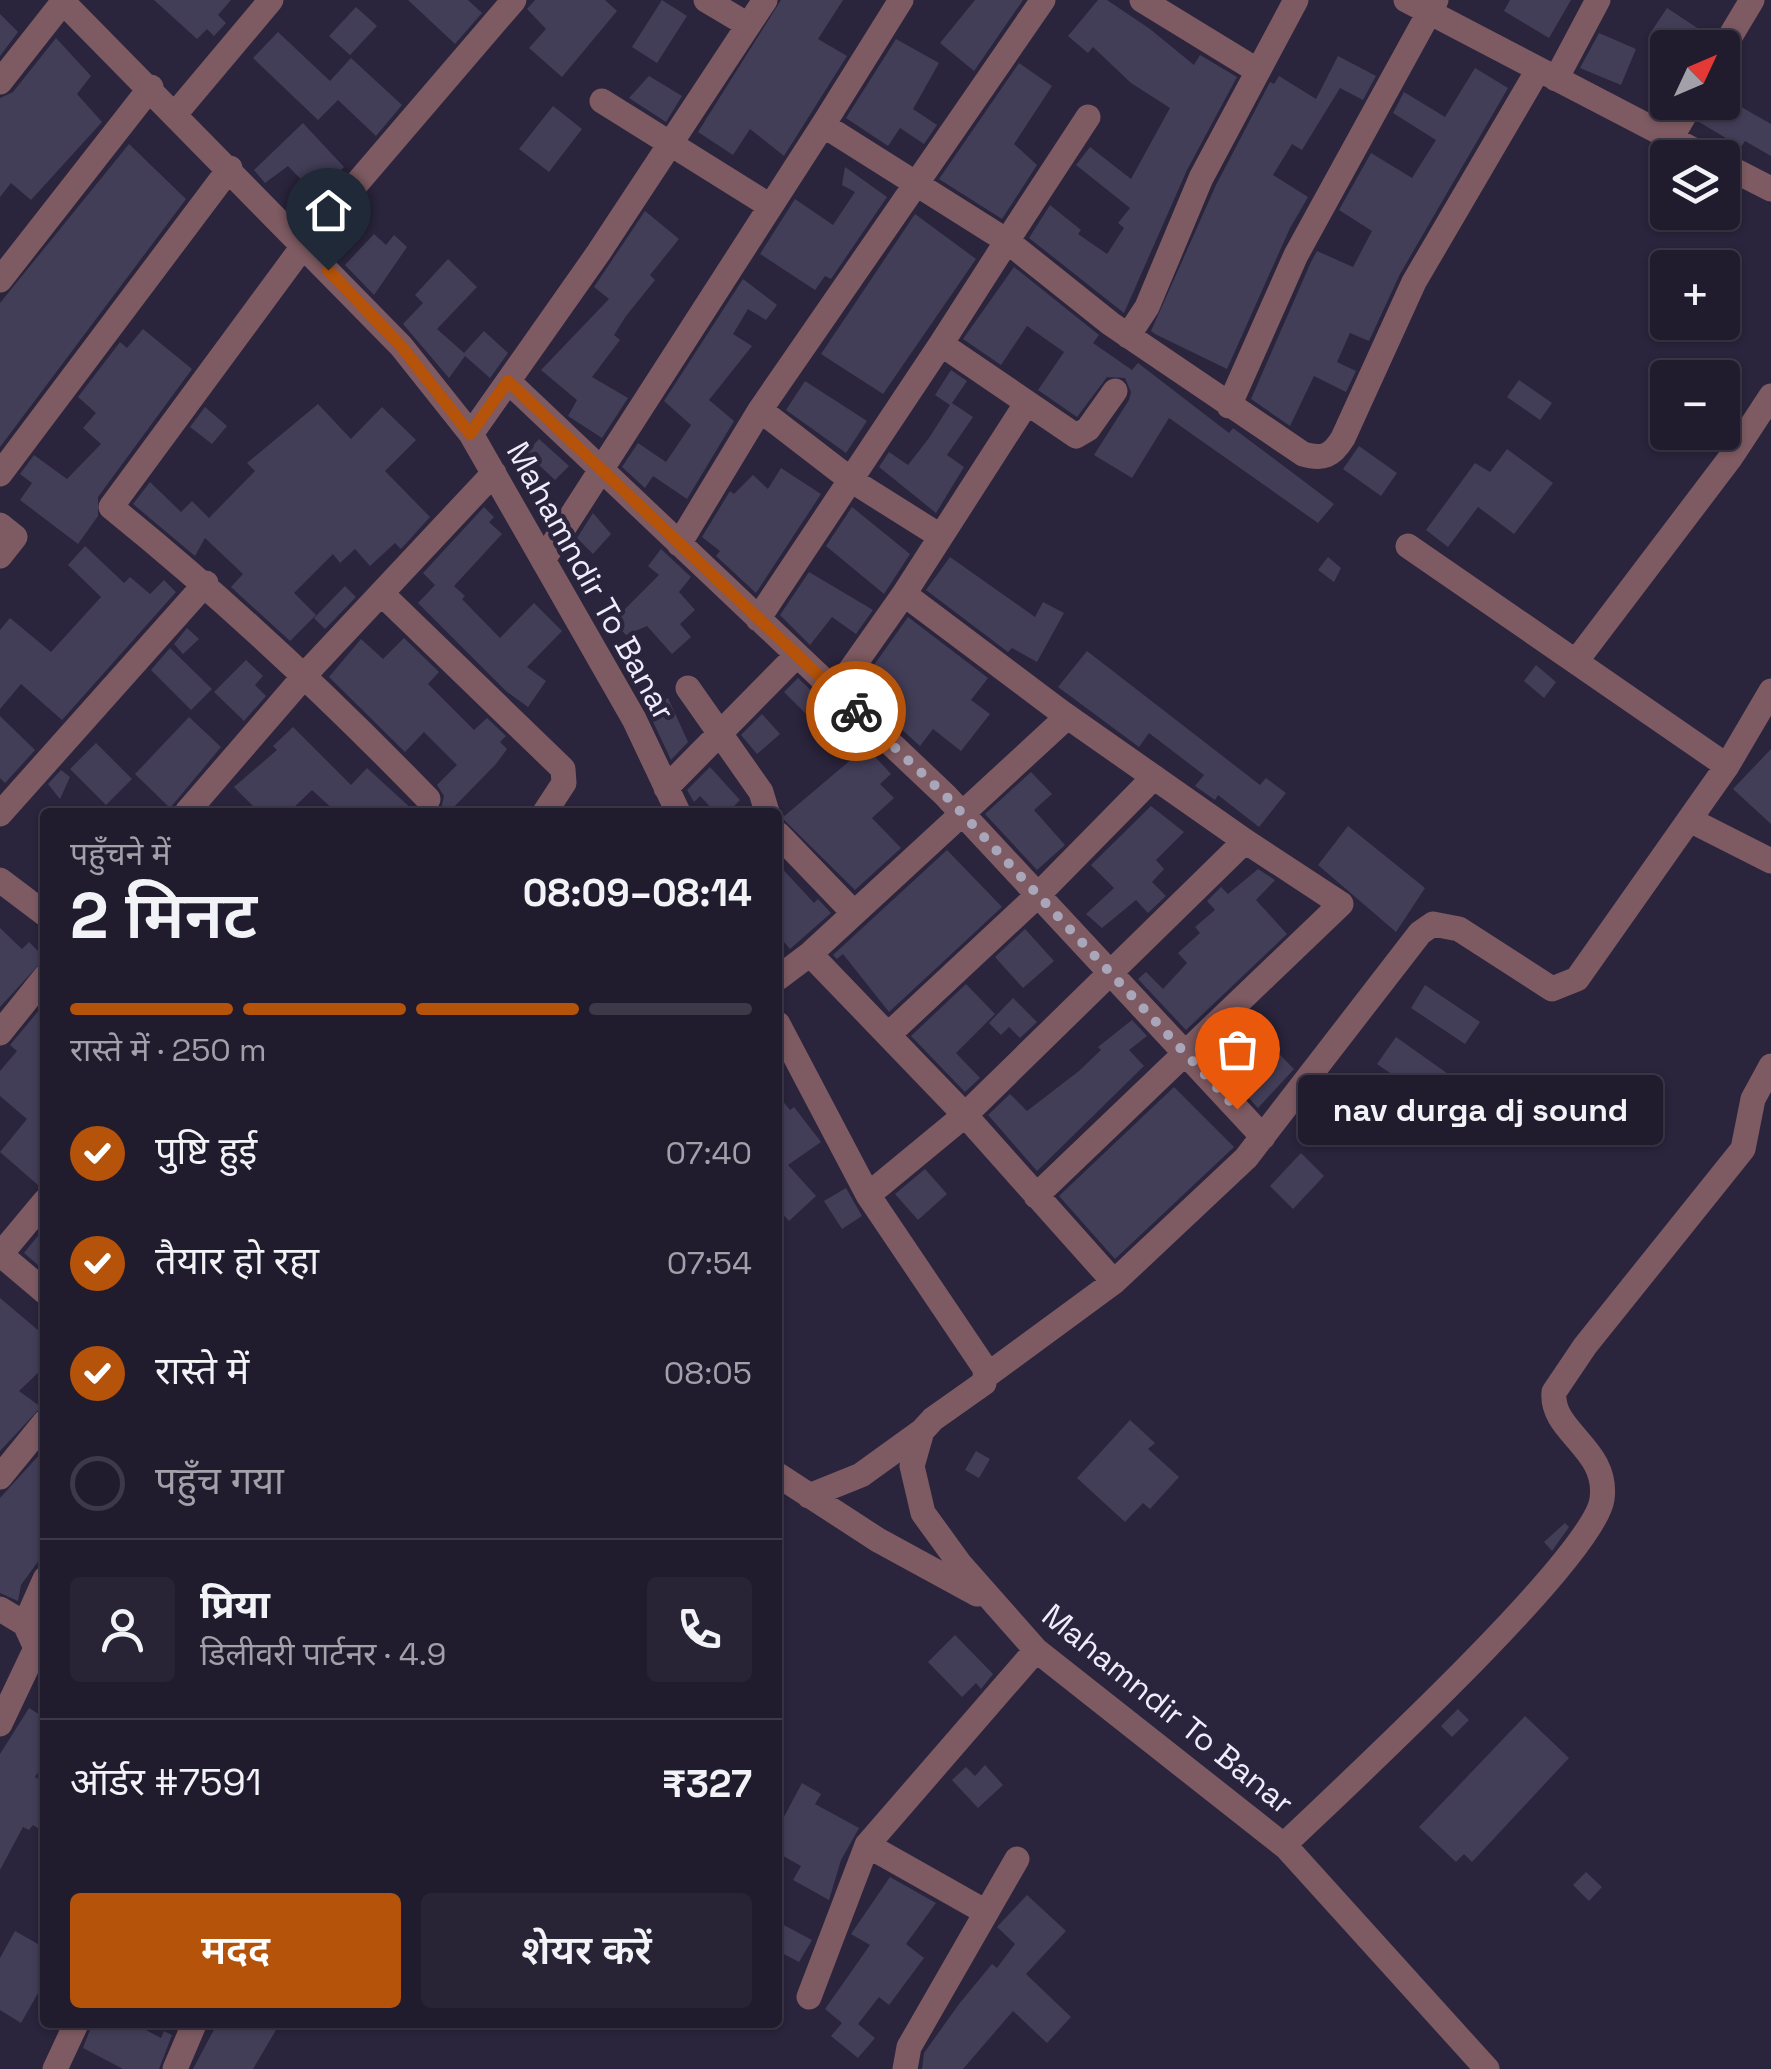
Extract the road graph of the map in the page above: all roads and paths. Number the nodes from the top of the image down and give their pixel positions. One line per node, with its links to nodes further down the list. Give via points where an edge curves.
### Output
1 (271, 0): 20 (street)
2 (514, 0): 33 (street)
3 (706, 0): 13 (street)
4 (765, 0): 13 (street)
5 (1043, 0): 29 (street)
6 (1142, 0): 15 (street)
7 (1296, 0): 15 (street)
8 (1598, 0): 16 (street)
9 (1752, 0): 14 (street)
10 (62, 1): 17 (street); 18 (street, Mahamndir To Banar)
11 (893, 3): 23 (street)
12 (1423, 4): 16 (street); 41 (street, via 1296,255)
13 (748, 26): 26 (street)
14 (1734, 30)
15 (1258, 71): 35 (street, via 1201,178 1148,307)
16 (1547, 75): 24 (street); 41 (street, via 1414,282 1338,447 1317,458 1302,454)
17 (0, 82)
18 (151, 87): 20 (street, Mahamndir To Banar); 34 (street)
19 (602, 100): 26 (street)
20 (176, 112): 27 (street, Mahamndir To Banar)
21 (1088, 117): 32 (street)
22 (1682, 120): 24 (street)
23 (823, 125): 29 (street); 31 (street)
24 (1671, 138): 25 (street)
25 (1675, 140)
26 (669, 144): 31 (street); 37 (street)
27 (230, 168): 33 (street, Mahamndir To Banar); 46 (street)
28 (1740, 173): 30 (street)
29 (919, 186): 32 (street); 42 (street)
30 (1771, 189)
31 (770, 206): 44 (street)
32 (1006, 242): 35 (street); 36 (street)
33 (304, 245): 43 (street, Mahamndir To Banar, via 401,346); 54 (street, via 111,507)
34 (0, 280)
35 (1128, 336): 41 (street)
36 (941, 344): 40 (street); 47 (street)
37 (508, 381): 43 (street); 44 (street)
38 (1116, 391): 40 (street, via 1076,436)
39 (1771, 396): 59 (street)
40 (1026, 404): 49 (street)
41 (1229, 406)
42 (760, 410): 47 (street); 50 (street)
43 (470, 434): 45 (street, Mahamndir To Banar)
44 (600, 468): 50 (street); 53 (street)
45 (494, 473): 53 (street, Mahamndir To Banar); 55 (street)
46 (0, 474)
47 (851, 480): 49 (street); 57 (street)
48 (0, 525): 52 (street, via 15,537)
49 (940, 536): 56 (street)
50 (679, 544): 57 (street)
51 (1408, 546): 59 (street)
52 (0, 556)
53 (543, 560): 68 (street, Mahamndir To Banar)
54 (206, 583): 60 (street); 74 (street)
55 (382, 594): 60 (street); 71 (street, via 562,769 564,783)
56 (904, 594): 63 (street); 64 (street)
57 (758, 620): 58 (street)
58 (797, 655): 63 (street); 65 (street)
59 (1576, 660): 66 (street)
60 (306, 673): 69 (street); 70 (street)
61 (688, 688): 65 (street)
62 (1771, 691): 66 (street)
63 (835, 692): 75 (street)
64 (1068, 717): 67 (street); 75 (street)
65 (719, 736): 68 (street); 73 (street)
66 (1727, 766): 76 (street)
67 (1154, 777): 78 (street); 81 (street)
68 (666, 788): 72 (street, Mahamndir To Banar)
69 (428, 799)
70 (189, 808)
71 (548, 808)
72 (676, 808)
73 (766, 808)
74 (0, 814)
75 (963, 814): 81 (street); 83 (street)
76 (1690, 820): 79 (street); 94 (street, via 1570,986 1552,989 1446,924 1432,924)
77 (782, 838): 83 (street)
78 (1245, 841): 86 (street); 91 (street, via 1341,904)
79 (1771, 861)
80 (0, 880): 82 (street)
81 (1038, 895): 86 (street); 90 (street)
82 (40, 910)
83 (854, 913): 84 (street)
84 (810, 954): 85 (street); 90 (street)
85 (782, 975)
86 (1113, 975): 91 (street); 93 (street)
87 (40, 983): 88 (street)
88 (0, 1032)
89 (782, 1032): 95 (street)
90 (888, 1035): 93 (street)
91 (1186, 1053): 94 (street); 96 (street)
92 (1771, 1066): 114 (street, via 1754,1099 1742,1149 1554,1392 1556,1412 1596,1459 1602,1484 1598,1513 1502,1631)
93 (965, 1115): 95 (street); 96 (street)
94 (1263, 1137): 99 (street)
95 (868, 1195): 101 (street, via 983,1362)
96 (1036, 1196): 99 (street)
97 (40, 1207): 98 (street)
98 (0, 1254): 100 (street)
99 (1114, 1282): 101 (street)
100 (40, 1288)
101 (986, 1376): 103 (street)
102 (40, 1428): 104 (street)
103 (922, 1431): 106 (street, via 861,1475); 108 (street, Mahamndir To Banar, via 912,1466 923,1513)
104 (0, 1477)
105 (782, 1478): 106 (street)
106 (809, 1496): 108 (street)
107 (40, 1590): 110 (street)
108 (994, 1603): 111 (street, Mahamndir To Banar)
109 (0, 1609): 110 (street)
110 (25, 1624): 112 (street, via 36,1648)
111 (1036, 1650): 113 (street); 114 (street, Mahamndir To Banar)
112 (0, 1724)
113 (867, 1845): 116 (street); 117 (street)
114 (1284, 1845): 123 (street, Mahamndir To Banar)
115 (1017, 1859): 116 (street)
116 (984, 1911): 122 (street, via 909,2047)
117 (809, 1996)
118 (74, 2028): 120 (street)
119 (193, 2028): 121 (street)
120 (55, 2069)
121 (175, 2069)
122 (905, 2069)
123 (1487, 2069)

